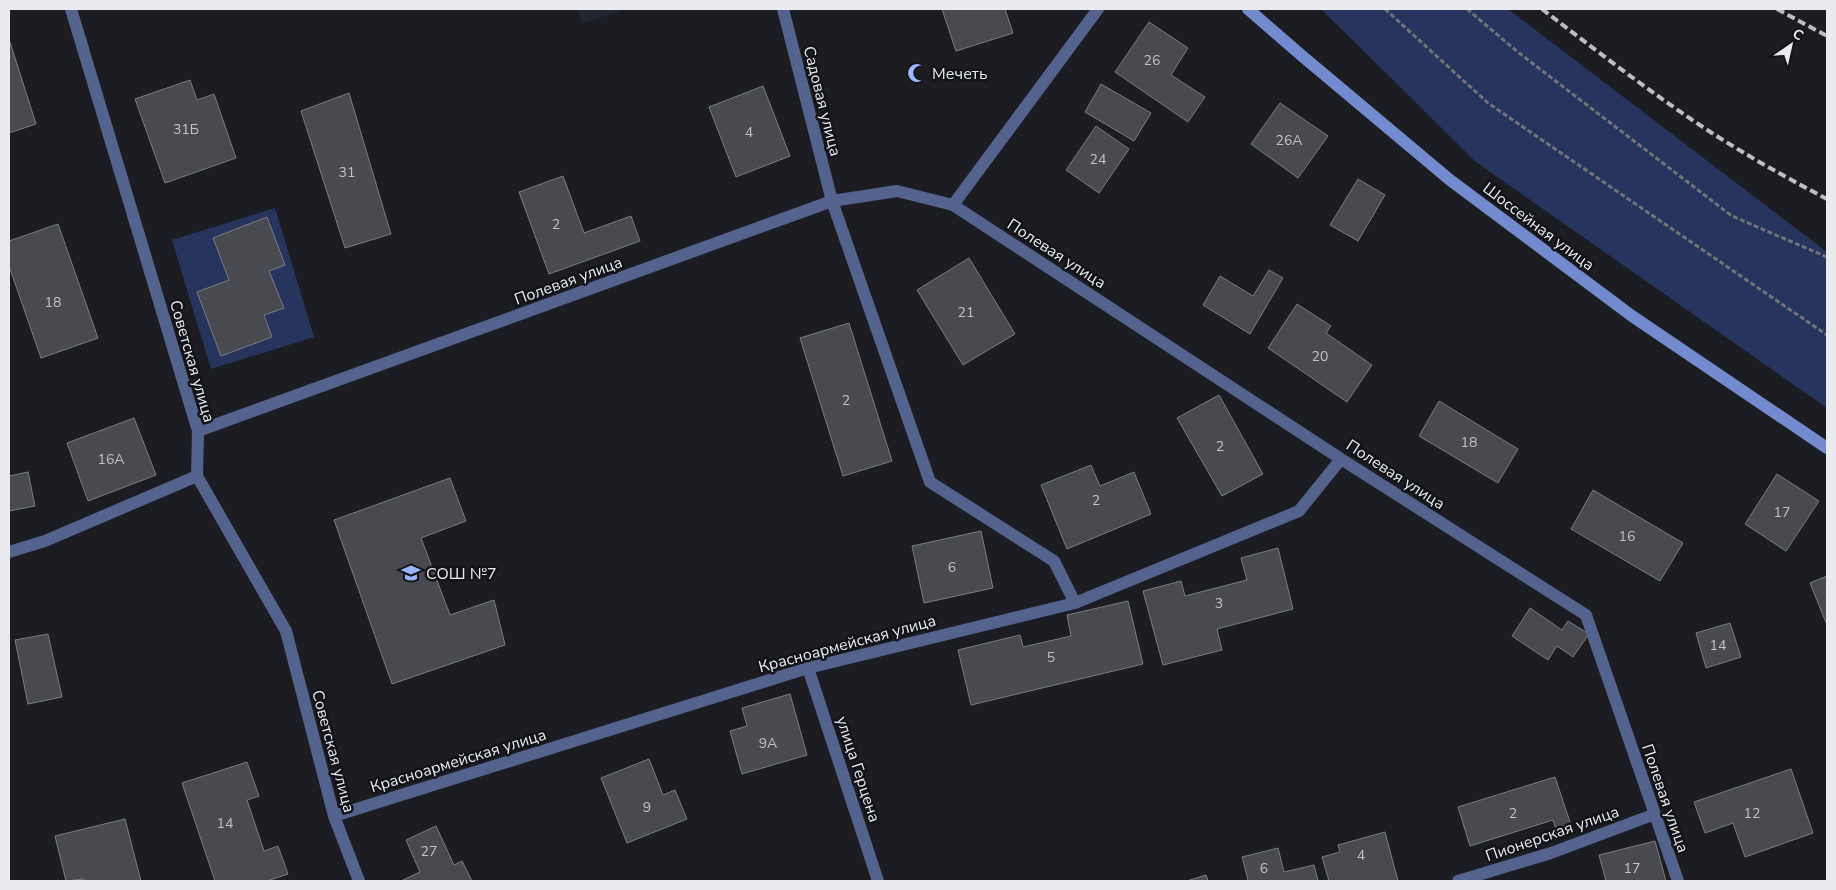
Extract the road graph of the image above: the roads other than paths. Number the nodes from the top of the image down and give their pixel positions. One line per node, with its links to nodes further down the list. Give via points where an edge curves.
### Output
1 (71, 9): 7 (street, Советская улица)
2 (783, 9): 5 (street, Садовая улица)
3 (1098, 9): 6 (street)
4 (1248, 9): 8 (main road, Шоссейная улица, via 1450,180 1632,316)
5 (832, 202): 6 (street, Полевая улица, via 897,191); 7 (street, Полевая улица); 12 (street, Садовая улица, via 930,482 1054,561)
6 (953, 205): 9 (street, Полевая улица)
7 (198, 431): 10 (street, Советская улица)
8 (1827, 448)
9 (1341, 459): 12 (street, Красноармейская улица, via 1299,511); 14 (street, Полевая улица, via 1586,615)
10 (197, 476): 11 (street, via 45,541); 15 (street, Советская улица, via 286,631)
11 (9, 552)
12 (1075, 603): 13 (street, Красноармейская улица)
13 (808, 668): 15 (street, Красноармейская улица); 17 (street, улица Герцена)
14 (1655, 814): 18 (street, Пионерская улица, via 1551,853); 19 (street, Полевая улица)
15 (334, 816): 16 (street, Советская улица)
16 (359, 881)
17 (878, 881)
18 (1458, 881)
19 (1678, 881)

